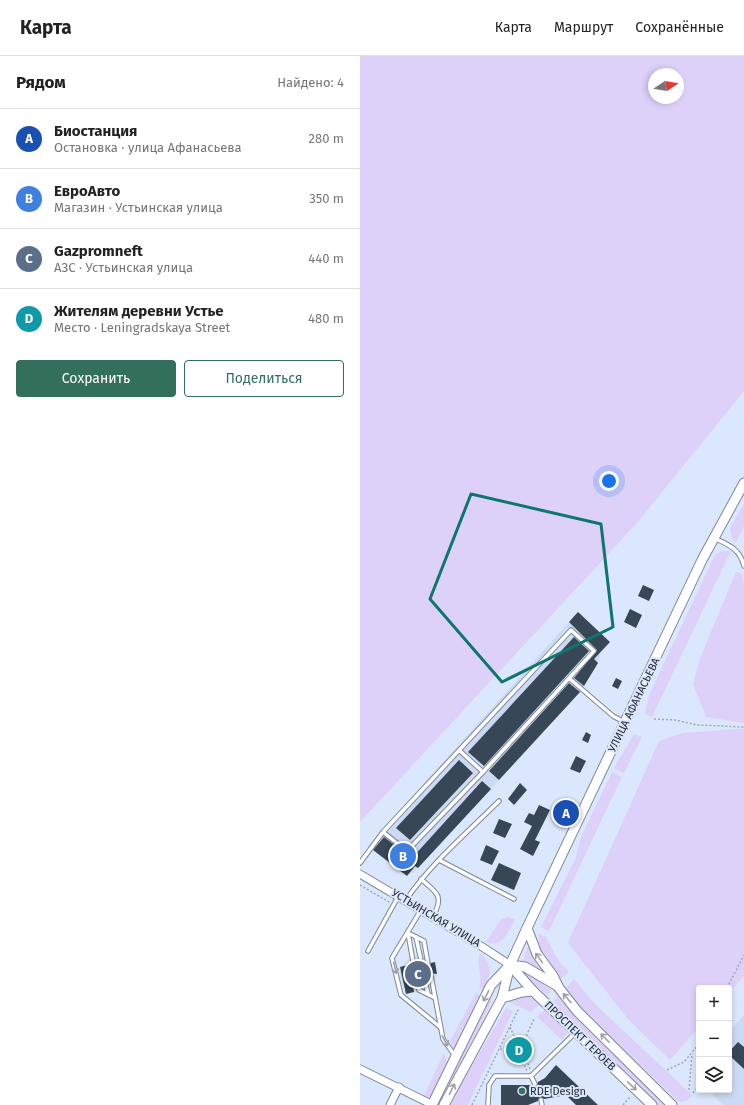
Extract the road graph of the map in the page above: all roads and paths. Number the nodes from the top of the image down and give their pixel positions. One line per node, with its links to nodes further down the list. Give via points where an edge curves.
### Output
1 (744, 484): 2 (main road, УЛИЦА АФАНАСЬЕВА)
2 (713, 538): 3 (lane, via 735,548); 6 (main road, УЛИЦА АФАНАСЬЕВА)
3 (744, 566)
4 (570, 679): 6 (lane, via 612,716); 8 (lane, via 594,650 571,630); 9 (lane)
5 (654, 720): 7 (path)
6 (625, 722): 22 (main road, УЛИЦА АФАНАСЬЕВА)
7 (744, 727)
8 (460, 751): 9 (lane); 11 (lane)
9 (483, 772): 11 (lane, via 407,851)
10 (499, 802): 12 (lane)
11 (384, 832): 13 (lane)
12 (439, 860): 15 (lane); 18 (lane)
13 (360, 863)
14 (360, 874): 17 (street, УСТЬИНСКАЯ УЛИЦА)
15 (421, 879): 17 (lane); 21 (lane, via 437,893 440,901)
16 (360, 885): 19 (path)
17 (402, 898): 19 (lane); 20 (street, УСТЬИНСКАЯ УЛИЦА)
18 (514, 899)
19 (394, 905): 25 (lane)
20 (422, 909): 21 (street, УСТЬИНСКАЯ УЛИЦА); 23 (lane)
21 (433, 916): 29 (street, УСТЬИНСКАЯ УЛИЦА)
22 (527, 928): 29 (main road, УЛИЦА АФАНАСЬЕВА); 34 (main road, one-way to 22, via 553,976 534,950)
23 (408, 933): 24 (lane); 30 (lane); 42 (lane, one-way to 42, via 392,958 400,994)
24 (416, 937): 27 (lane, via 424,941); 28 (lane)
25 (368, 951)
26 (744, 955): 35 (path)
27 (428, 964)
28 (422, 965)
29 (510, 965): 34 (main road, via 525,967); 36 (main road, ПРОСПЕКТ ГЕРОЕВ); 39 (main road); 52 (main road, one-way to 52, via 491,985)
30 (414, 967)
31 (431, 976): 38 (lane)
32 (424, 977): 37 (lane)
33 (417, 979): 37 (lane, via 419,990)
34 (556, 985): 74 (main road, ПРОСПЕКТ ГЕРОЕВ, one-way to 34)
35 (729, 985)
36 (533, 992): 39 (main road, via 522,992); 44 (main road, ПРОСПЕКТ ГЕРОЕВ)
37 (428, 994): 38 (lane)
38 (436, 998): 42 (lane)
39 (502, 998): 68 (main road, one-way to 39)
40 (518, 1010): 43 (path)
41 (534, 1019): 46 (path)
42 (440, 1027): 52 (lane, one-way to 52, via 443,1039)
43 (510, 1027): 45 (path); 48 (path)
44 (576, 1032): 58 (lane); 61 (main road, ПРОСПЕКТ ГЕРОЕВ, one-way to 61)
45 (517, 1043): 46 (path); 49 (path)
46 (523, 1043): 51 (path, via 527,1047)
47 (696, 1048): 50 (path)
48 (500, 1049): 49 (path); 69 (path)
49 (512, 1049): 53 (path, via 516,1056)
50 (692, 1054): 57 (path, via 684,1062); 62 (path)
51 (525, 1056): 53 (path); 54 (path)
52 (456, 1057): 67 (main road)
53 (521, 1058): 56 (path)
54 (530, 1068)
55 (360, 1069): 60 (street)
56 (526, 1070)
57 (667, 1070)
58 (531, 1076): 59 (lane); 70 (lane, via 495,1076 489,1085)
59 (535, 1084)
60 (399, 1087): 66 (street); 67 (street)
61 (636, 1090): 72 (path); 73 (main road, ПРОСПЕКТ ГЕРОЕВ)
62 (688, 1090)
63 (696, 1090): 64 (path)
64 (693, 1093)
65 (541, 1100): 71 (lane)
66 (390, 1105)
67 (433, 1105)
68 (444, 1105)
69 (472, 1105)
70 (488, 1105)
71 (542, 1105)
72 (622, 1105)
73 (652, 1105)
74 (672, 1105)

